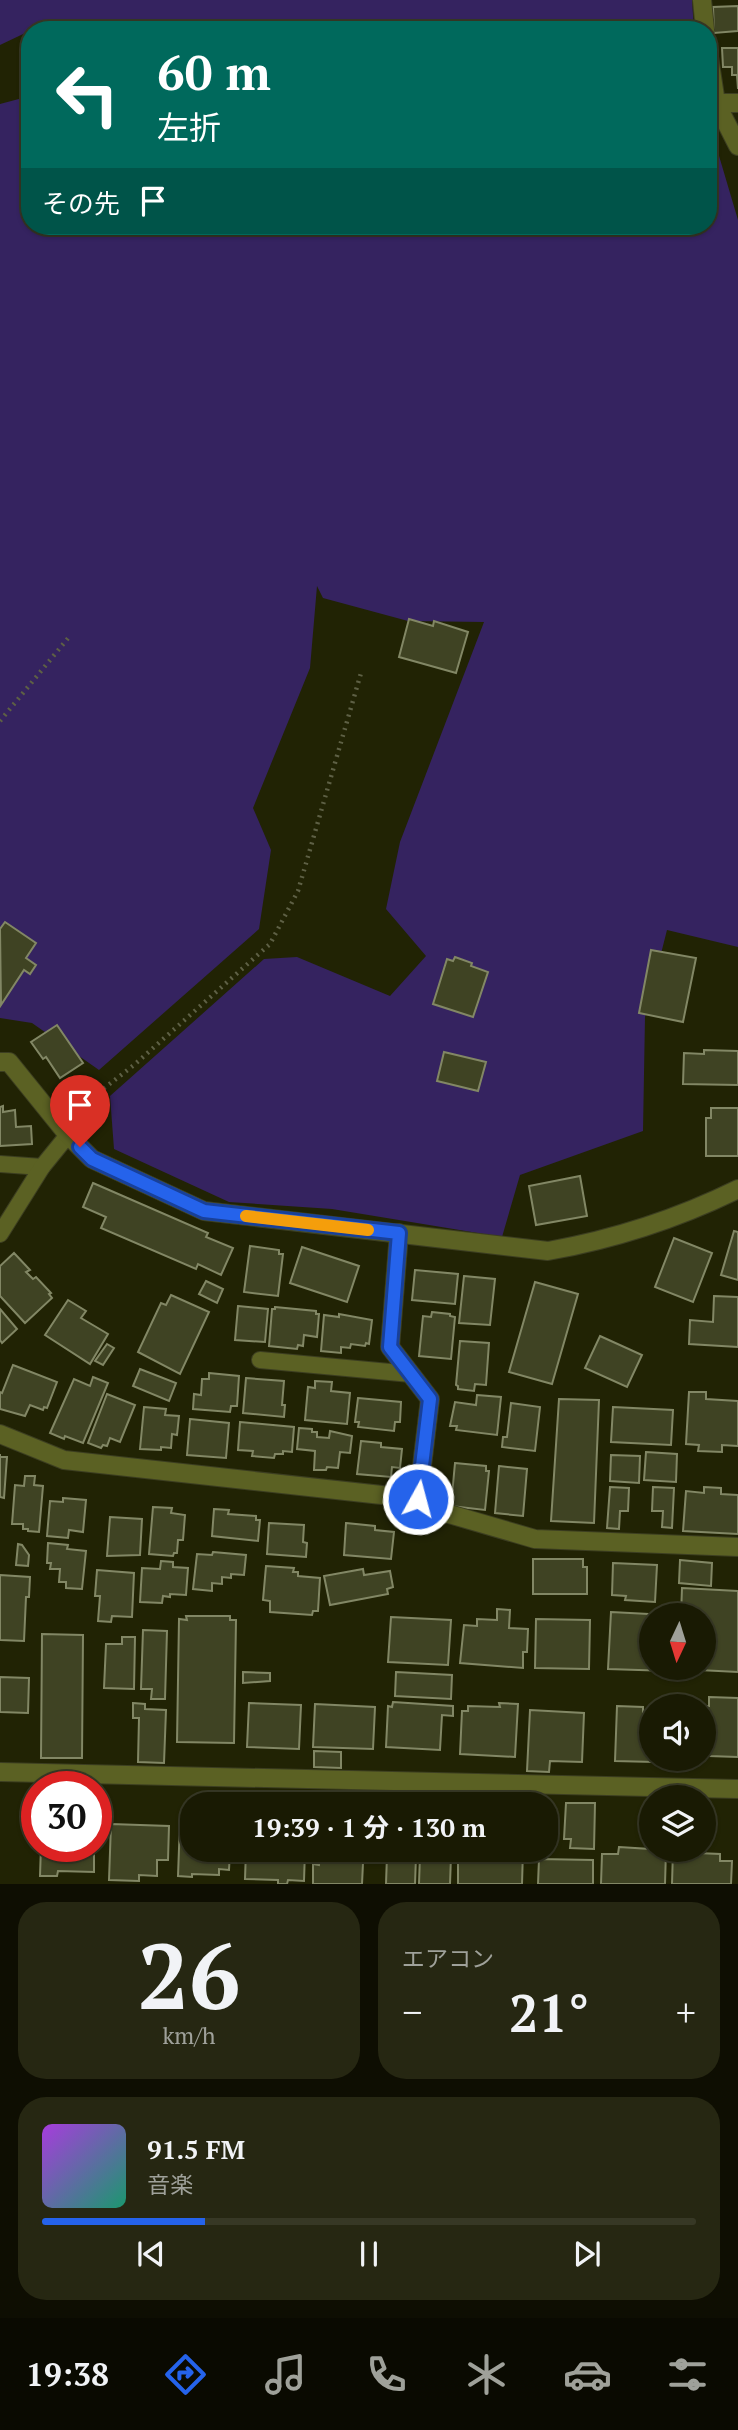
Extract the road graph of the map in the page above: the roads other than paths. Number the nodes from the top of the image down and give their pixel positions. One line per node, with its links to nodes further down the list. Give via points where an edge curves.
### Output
1 (702, 0): 2 (street)
2 (704, 21)
3 (717, 103): 4 (street)
4 (738, 103)
5 (717, 105): 6 (street)
6 (738, 146)
7 (0, 1062): 8 (street, via 9,1062)
8 (64, 1130): 10 (lane); 12 (street, via 92,1159 204,1211)
9 (0, 1164): 10 (lane)
10 (42, 1167): 13 (lane)
11 (738, 1189): 12 (street, via 698,1209 598,1242 548,1251)
12 (399, 1233): 15 (street, via 390,1347)
13 (0, 1234)
14 (260, 1360): 15 (lane)
15 (411, 1374): 17 (street, via 430,1399)
16 (0, 1434): 17 (street, via 64,1460)
17 (418, 1499): 18 (street, via 432,1509 535,1539)
18 (738, 1546)
19 (0, 1772): 20 (street)
20 (738, 1789)

